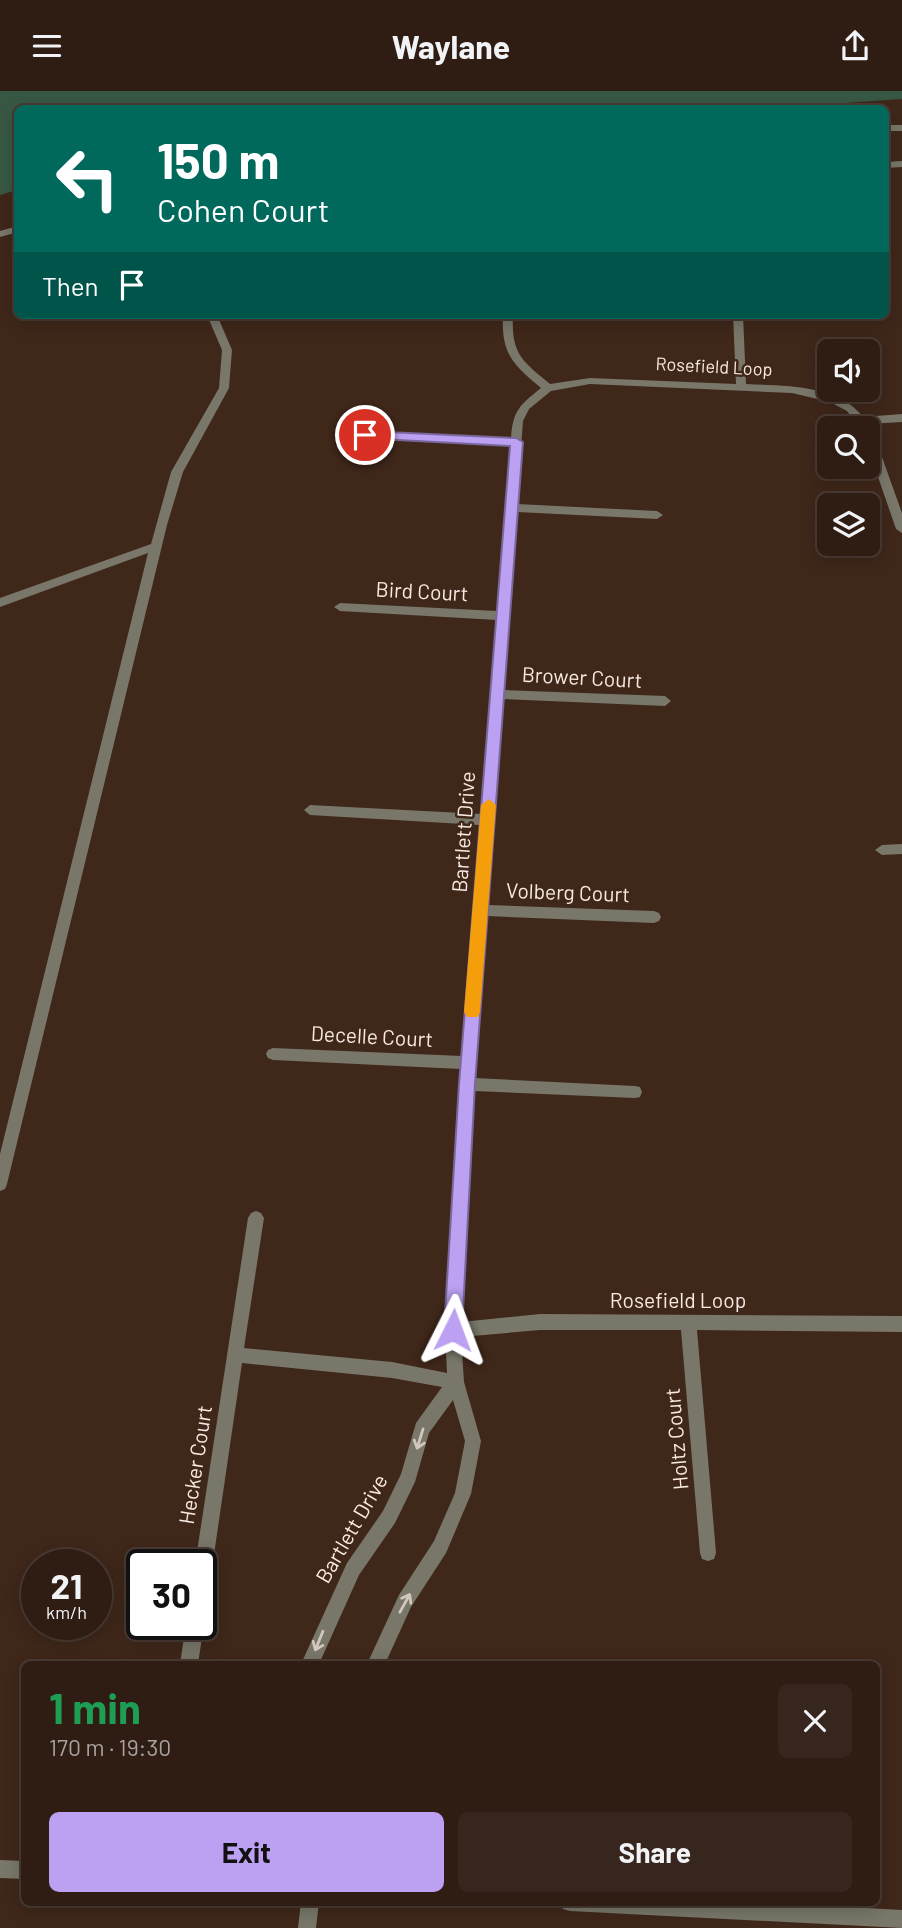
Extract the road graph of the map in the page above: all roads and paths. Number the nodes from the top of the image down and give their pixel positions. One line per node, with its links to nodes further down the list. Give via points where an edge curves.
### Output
1 (214, 319): 15 (street, via 227,350 224,389 177,472)
2 (508, 319): 5 (street, via 509,351)
3 (738, 319): 4 (street)
4 (741, 387): 5 (street, Rosefield Loop, via 590,381); 6 (street, Rosefield Loop, via 813,393 834,399)
5 (548, 388): 10 (street, Bartlett Drive, via 524,407)
6 (857, 416)
7 (902, 418): 8 (street)
8 (880, 424)
9 (365, 435): 10 (street)
10 (516, 442): 12 (street, Bartlett Drive)
11 (880, 467): 14 (street)
12 (512, 508): 13 (street); 18 (street, Bartlett Drive)
13 (657, 515)
14 (902, 529)
15 (156, 545): 16 (street); 31 (street)
16 (0, 603)
17 (340, 607): 18 (street, Bird Court)
18 (503, 616): 19 (street, Bartlett Drive)
19 (497, 694): 20 (street, Brower Court); 22 (street, Bartlett Drive)
20 (665, 701)
21 (310, 810): 22 (street)
22 (488, 820): 25 (street, Bartlett Drive)
23 (902, 849): 24 (street)
24 (882, 850)
25 (480, 910): 26 (street, Volberg Court); 28 (street, Bartlett Drive)
26 (654, 917)
27 (273, 1053): 28 (street, Decelle Court)
28 (468, 1063): 29 (street, Bartlett Drive)
29 (467, 1084): 30 (street); 35 (street, Bartlett Drive)
30 (635, 1092)
31 (0, 1184)
32 (256, 1218): 36 (street, Hecker Court)
33 (688, 1322): 34 (street, Rosefield Loop); 35 (street, Rosefield Loop, via 540,1322); 39 (street, Holtz Court)
34 (902, 1324)
35 (453, 1330): 37 (street, Bartlett Drive)
36 (236, 1355): 37 (street, via 392,1370); 38 (street, Hecker Court)
37 (456, 1382): 42 (street, Bartlett Drive, one-way to 42, via 422,1429 409,1476 353,1569); 43 (street, Bartlett Drive, one-way to 37, via 405,1601 440,1547 463,1494 473,1441)
38 (206, 1549)
39 (708, 1553)
40 (193, 1640): 41 (street)
41 (189, 1661)
42 (311, 1661)
43 (377, 1661)
44 (0, 1869): 45 (street)
45 (21, 1870)
46 (310, 1906): 49 (street)
47 (648, 1906): 48 (street)
48 (902, 1919)
49 (307, 1928)

